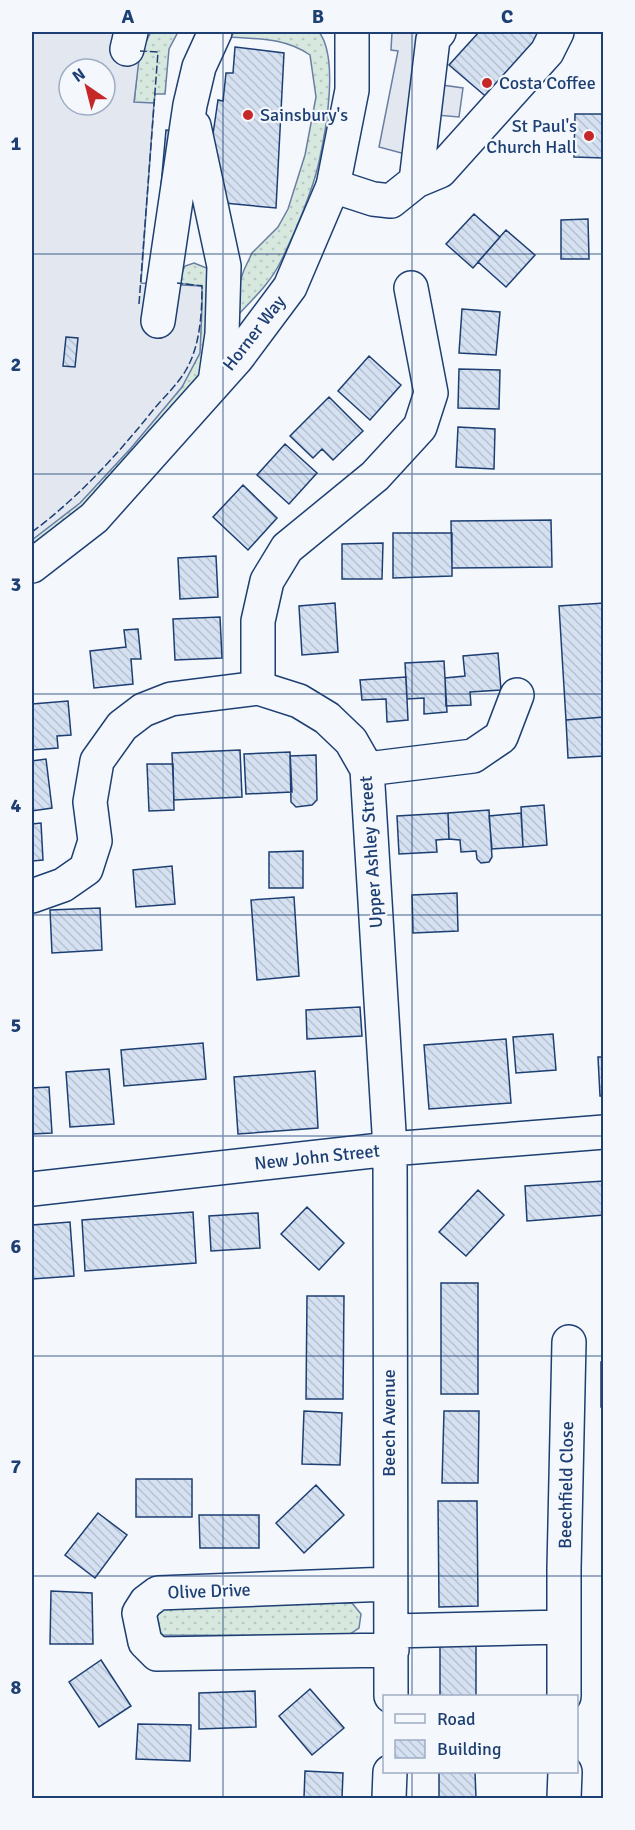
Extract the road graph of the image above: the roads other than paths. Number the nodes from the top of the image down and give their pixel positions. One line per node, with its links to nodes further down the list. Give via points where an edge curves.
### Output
1 (215, 32): 5 (street, via 199,67)
2 (352, 32): 7 (street, Horner Way, via 352,90)
3 (557, 32): 6 (street, via 547,52 440,171)
4 (434, 34): 6 (street)
5 (190, 105): 9 (street); 10 (street, via 224,266 222,334)
6 (416, 181): 7 (street, via 391,201)
7 (333, 186): 10 (street, Horner Way, via 290,287)
8 (411, 288): 12 (street, via 431,393 420,427 375,476 287,548 267,580 258,621)
9 (158, 321)
10 (215, 382): 11 (street, Horner Way, via 94,518)
11 (32, 566)
12 (258, 688): 14 (street, Upper Ashley Street, via 299,701 327,718 351,741); 15 (street, via 171,699 143,710 122,726 96,761 90,802 95,841 86,868 63,885)
13 (517, 695): 14 (street, via 501,737 473,756)
14 (367, 769): 17 (street, Upper Ashley Street)
15 (32, 896)
16 (603, 1132): 17 (street, New John Street)
17 (390, 1149): 18 (street, New John Street); 20 (street, Beech Avenue)
18 (32, 1189)
19 (569, 1342): 21 (street, Beechfield Close)
20 (389, 1584): 22 (street, Beech Avenue); 22 (street, Olive Drive, via 158,1593 139,1613 145,1642 157,1654)
21 (563, 1627): 22 (street); 24 (street, Beechfield Close)
22 (392, 1640): 23 (street, Beech Avenue)
23 (391, 1695)
24 (564, 1695)
25 (390, 1773): 27 (street)
26 (565, 1773): 28 (street)
27 (389, 1798)
28 (564, 1798)

